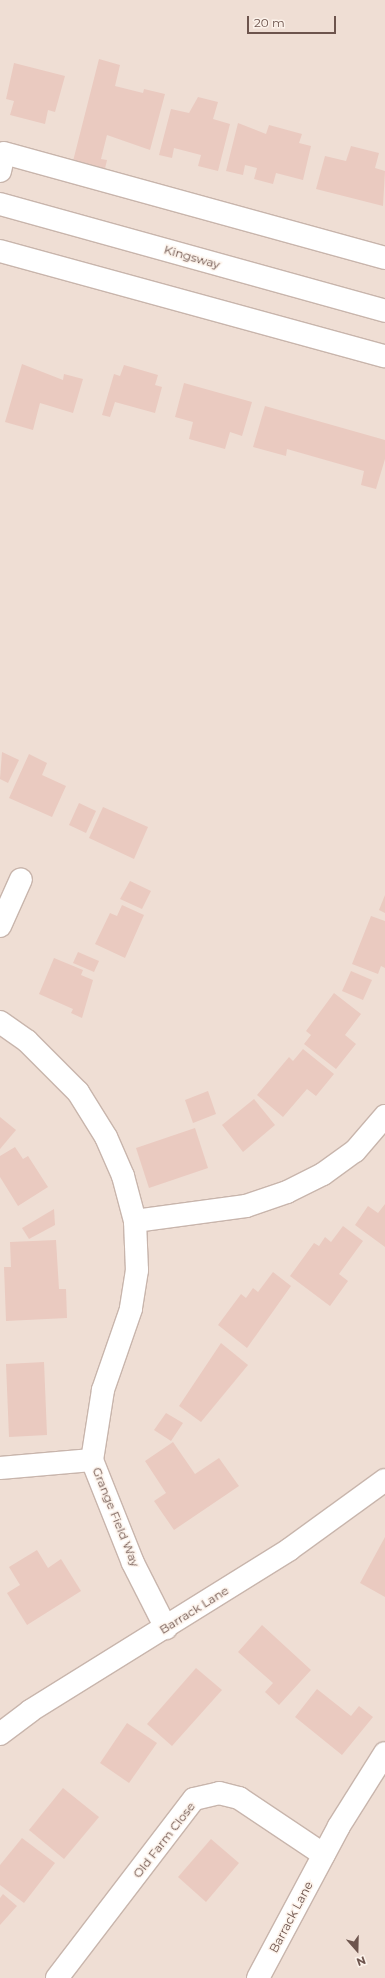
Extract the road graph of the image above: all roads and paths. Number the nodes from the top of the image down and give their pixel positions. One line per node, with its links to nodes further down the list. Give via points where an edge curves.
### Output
1 (0, 171): 4 (street, via 4,153)
2 (0, 204): 5 (street, Kingsway)
3 (0, 251): 6 (street)
4 (385, 258)
5 (385, 311)
6 (385, 356)
7 (21, 879): 8 (street)
8 (0, 926)
9 (0, 1022): 11 (street, Grange Field Way, via 27,1041 78,1092 106,1137 123,1176)
10 (385, 1116): 11 (street, via 354,1151 323,1174 287,1192 246,1206)
11 (135, 1220): 12 (street, Grange Field Way, via 137,1270 131,1309 103,1390)
12 (92, 1460): 13 (street); 15 (street, Grange Field Way, via 133,1563)
13 (0, 1468)
14 (385, 1480): 15 (street, Barrack Lane, via 290,1549)
15 (166, 1628): 16 (street, Barrack Lane, via 30,1710)
16 (0, 1734)
17 (385, 1753): 18 (street, Barrack Lane)
18 (324, 1855): 19 (street, Old Farm Close, via 239,1798 219,1793 194,1799); 20 (street, Barrack Lane)
19 (57, 1978)
20 (258, 1978)

